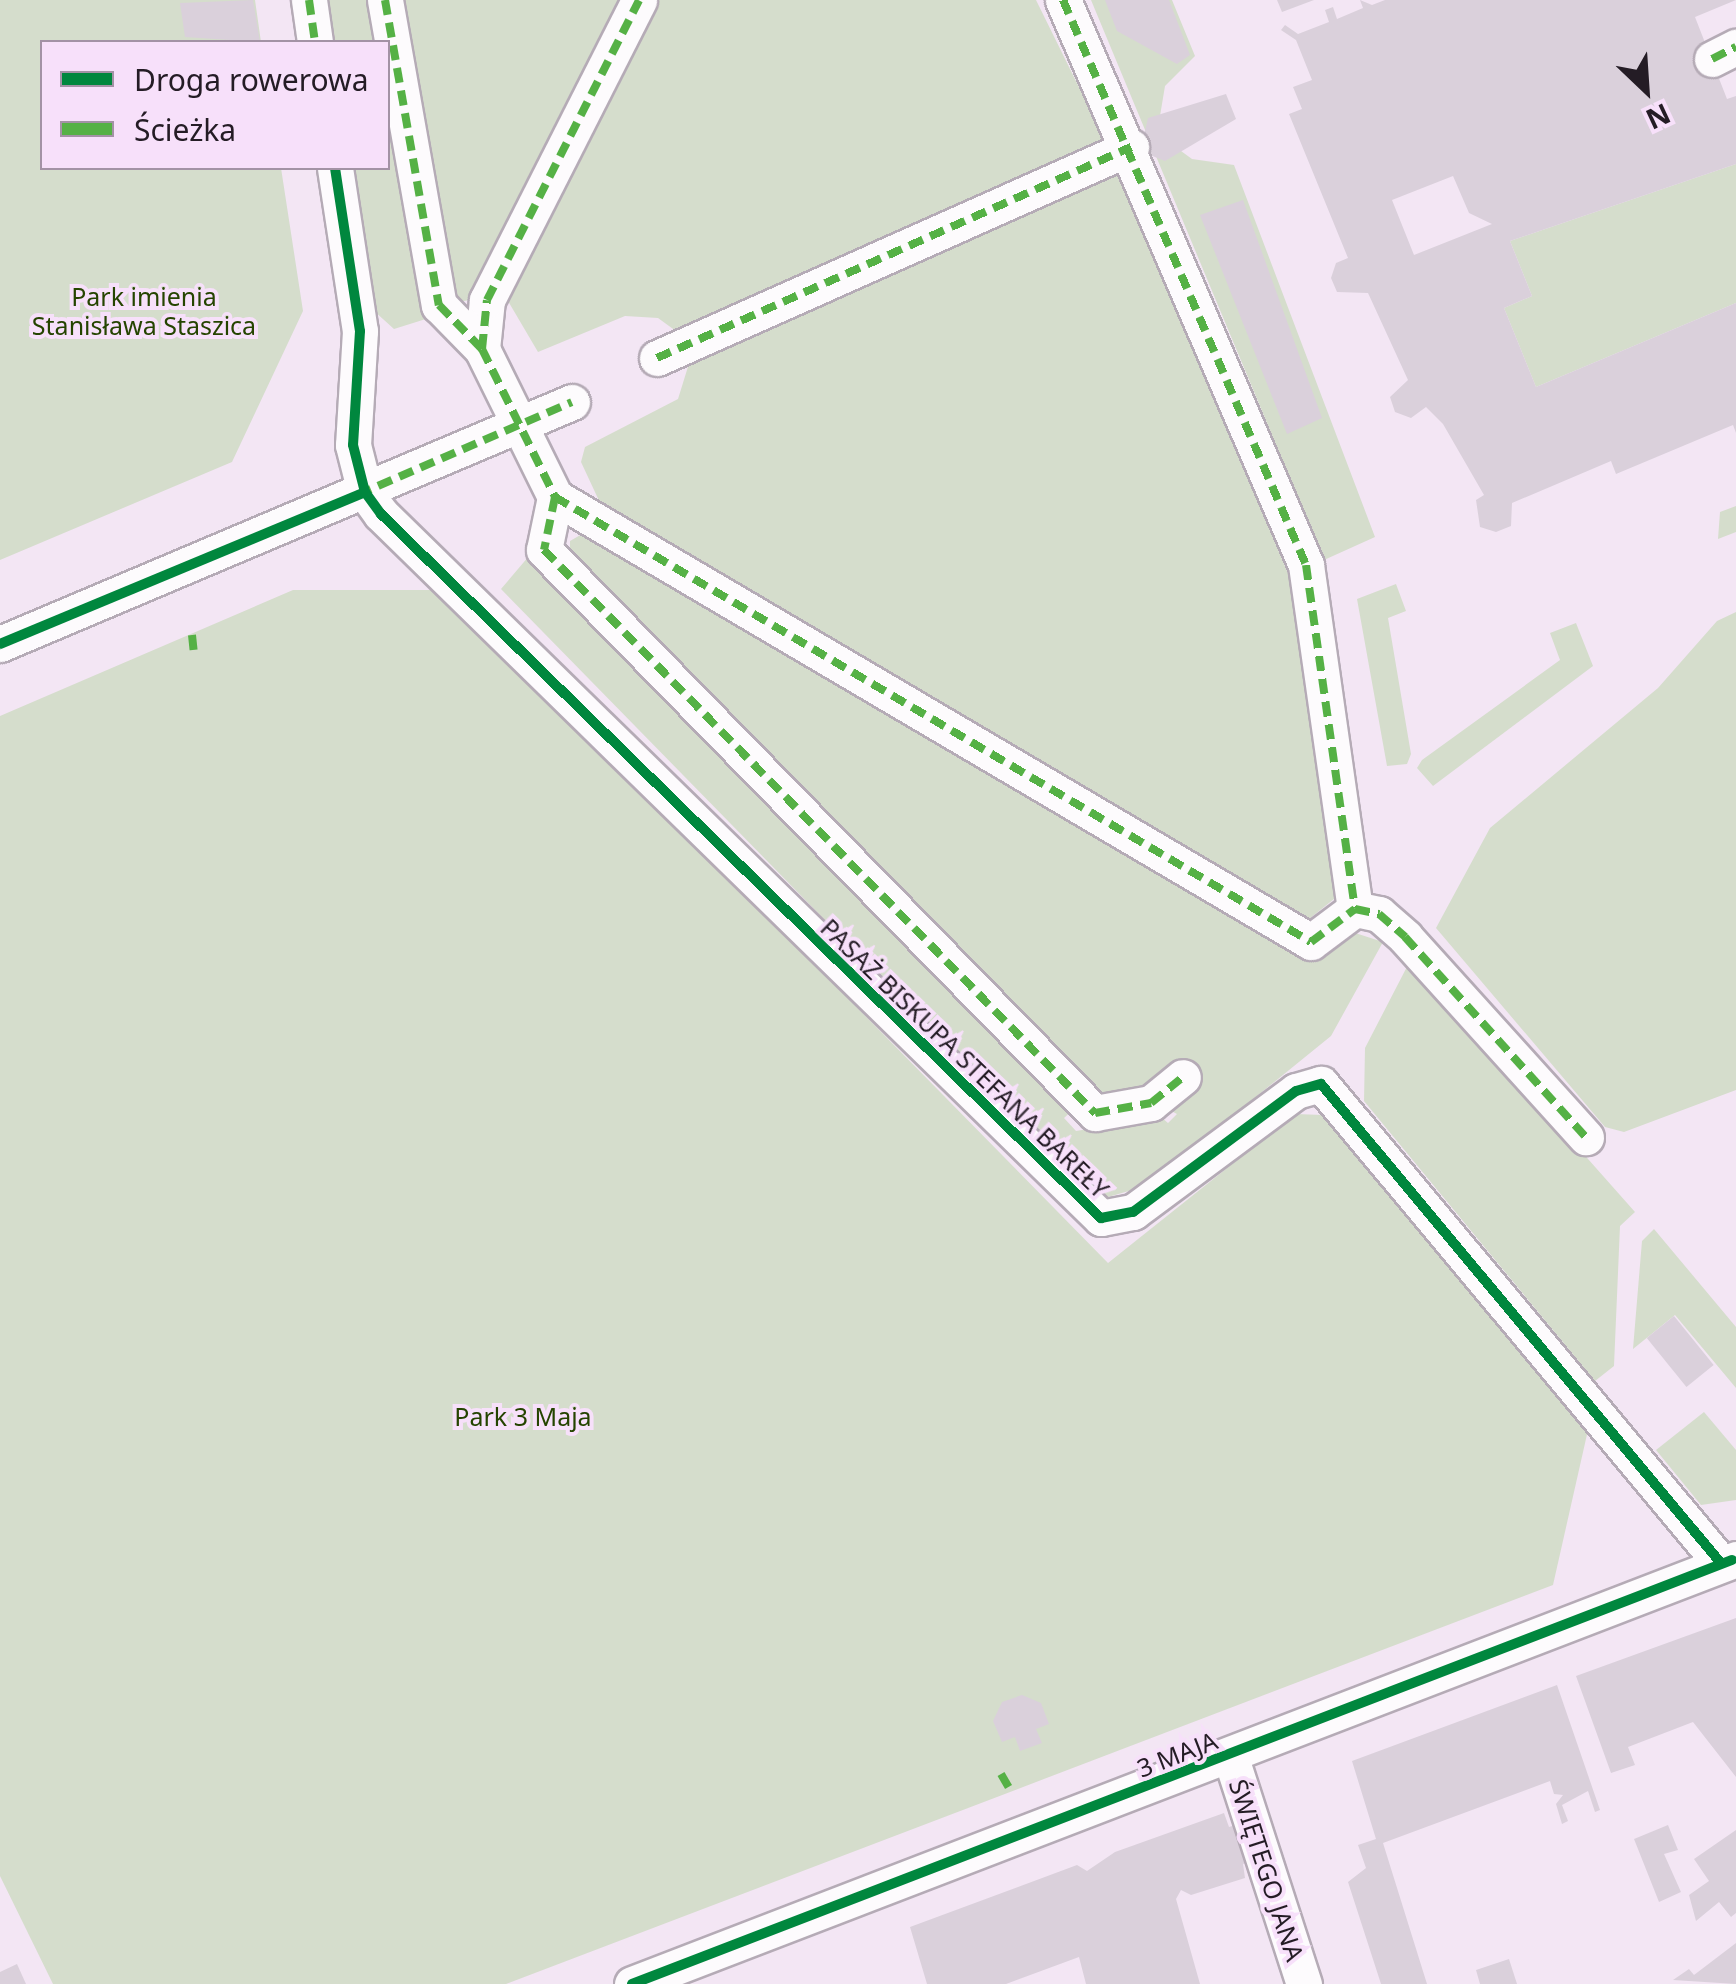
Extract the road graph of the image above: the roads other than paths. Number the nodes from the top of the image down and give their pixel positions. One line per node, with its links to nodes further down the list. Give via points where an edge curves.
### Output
1 (309, 0): 5 (street)
2 (385, 0): 8 (street, via 439,305)
3 (638, 0): 8 (street, via 486,300)
4 (1062, 0): 6 (street)
5 (315, 40)
6 (1131, 147): 9 (street); 15 (street, via 1306,566)
7 (335, 170): 12 (street, PASAŻ BISKUPA STEFANA BAREŁY, via 360,331 353,445)
8 (482, 349): 11 (street)
9 (657, 358)
10 (572, 402): 11 (street)
11 (520, 425): 12 (street); 13 (street)
12 (365, 492): 14 (street); 18 (street, PASAŻ BISKUPA STEFANA BAREŁY, via 1102,1218 1133,1212 1296,1091 1321,1084)
13 (555, 497): 15 (street, via 1310,942); 16 (street, via 544,550 1095,1113 1151,1104)
14 (0, 644)
15 (1355, 908): 17 (street, via 1378,914 1405,937)
16 (1183, 1077)
17 (1586, 1137)
18 (1728, 1561): 19 (street, 3 MAJA)
19 (1230, 1755): 20 (street, 3 MAJA); 21 (street, ŚWIĘTEGO JANA)
20 (632, 1984)
21 (1304, 1984)

